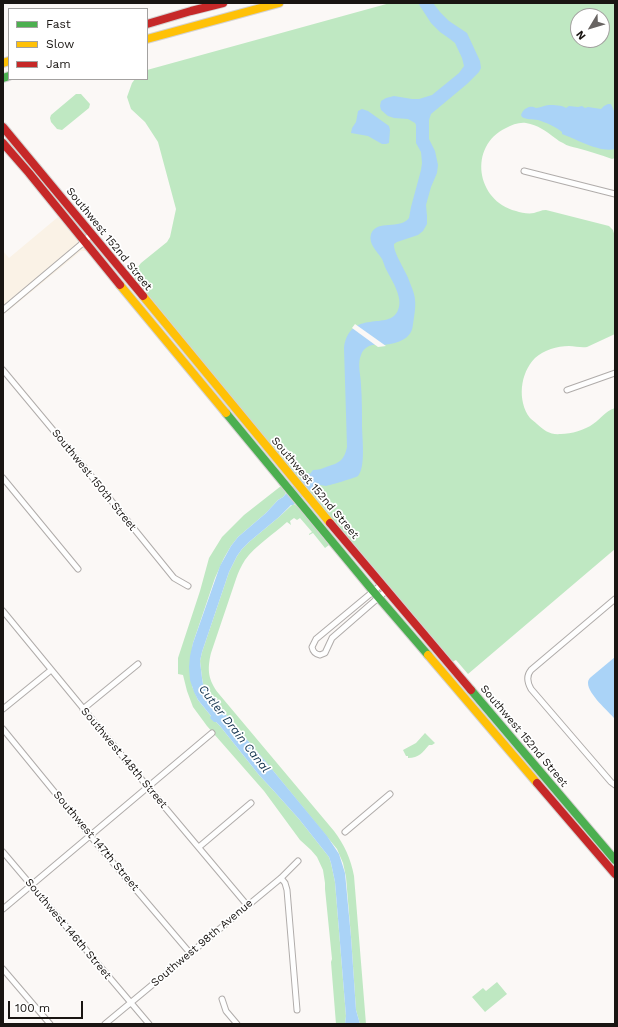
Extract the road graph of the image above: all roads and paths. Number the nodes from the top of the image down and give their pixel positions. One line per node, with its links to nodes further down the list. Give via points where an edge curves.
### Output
1 (223, 3): 4 (main road)
2 (279, 3): 3 (main road)
3 (250, 7): 5 (main road)
4 (148, 24)
5 (148, 39)
6 (3, 127): 9 (main road, Southwest 152nd Street)
7 (3, 143): 10 (main road, Southwest 152nd Street)
8 (524, 171): 11 (street)
9 (40, 172): 10 (main road); 12 (main road, Southwest 152nd Street)
10 (29, 173): 13 (main road, Southwest 152nd Street)
11 (615, 194)
12 (91, 234): 13 (street); 20 (main road, Southwest 152nd Street)
13 (84, 242): 14 (street); 22 (main road, Southwest 152nd Street)
14 (3, 310)
15 (3, 370): 21 (street, Southwest 150th Street, via 174,578)
16 (615, 373): 17 (street)
17 (567, 390)
18 (3, 478): 19 (street)
19 (78, 569)
20 (381, 585): 22 (street); 23 (main road, Southwest 152nd Street)
21 (188, 586)
22 (373, 591): 24 (main road, Southwest 152nd Street); 24 (street, via 316,639 312,644 313,652 320,655 325,653 332,638)
23 (386, 592): 24 (street); 41 (main road, Southwest 152nd Street)
24 (379, 598): 43 (main road, Southwest 152nd Street)
25 (615, 599): 33 (street, via 531,670 528,678 531,689)
26 (3, 611): 28 (street, Southwest 148th Street)
27 (138, 664): 29 (street)
28 (51, 670): 29 (street, Southwest 148th Street); 30 (street)
29 (83, 709): 34 (street, Southwest 148th Street)
30 (3, 710)
31 (3, 729): 38 (street, Southwest 147th Street)
32 (212, 733): 34 (street)
33 (615, 785)
34 (148, 787): 38 (street); 39 (street, Southwest 148th Street)
35 (390, 794): 37 (street)
36 (251, 803): 39 (street)
37 (345, 832)
38 (90, 836): 45 (street); 48 (street, Southwest 147th Street)
39 (199, 847): 46 (street, Southwest 148th Street)
40 (3, 852): 45 (street, Southwest 146th Street)
41 (615, 860)
42 (298, 861): 44 (street, Southwest 98th Avenue)
43 (613, 869)
44 (281, 878): 46 (street, Southwest 98th Avenue); 52 (street, via 287,890)
45 (31, 886): 47 (street); 51 (street, Southwest 146th Street)
46 (248, 905): 48 (street, Southwest 98th Avenue)
47 (3, 909)
48 (190, 953): 51 (street, Southwest 98th Avenue)
49 (3, 969): 53 (street)
50 (222, 999): 56 (street, via 226,1011)
51 (131, 1002): 54 (street, Southwest 98th Avenue); 55 (street, Southwest 146th Street)
52 (297, 1010)
53 (50, 1024)
54 (105, 1024)
55 (149, 1024)
56 (237, 1024)

